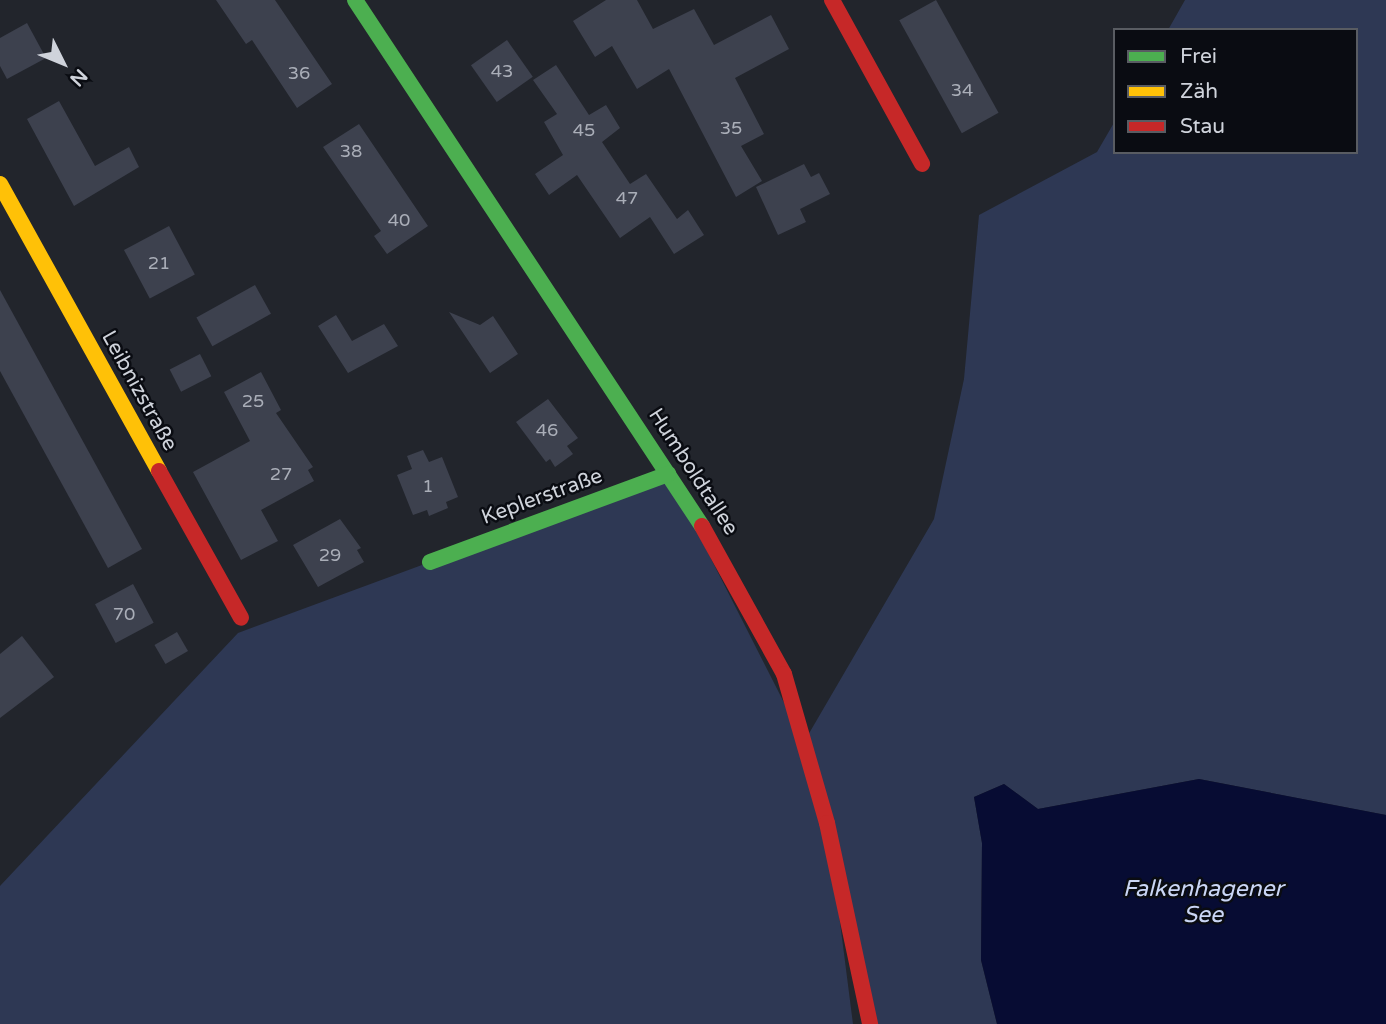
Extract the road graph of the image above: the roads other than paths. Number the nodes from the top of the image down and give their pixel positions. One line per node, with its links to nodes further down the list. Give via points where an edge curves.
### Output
1 (355, 0): 5 (street, Humboldtallee)
2 (832, 0): 3 (street)
3 (922, 164)
4 (1, 186): 7 (street, Leibnizstraße)
5 (668, 474): 6 (street, Keplerstraße); 8 (street, Humboldtallee, via 721,554 784,674 827,823)
6 (430, 562)
7 (242, 618)
8 (870, 1024)

